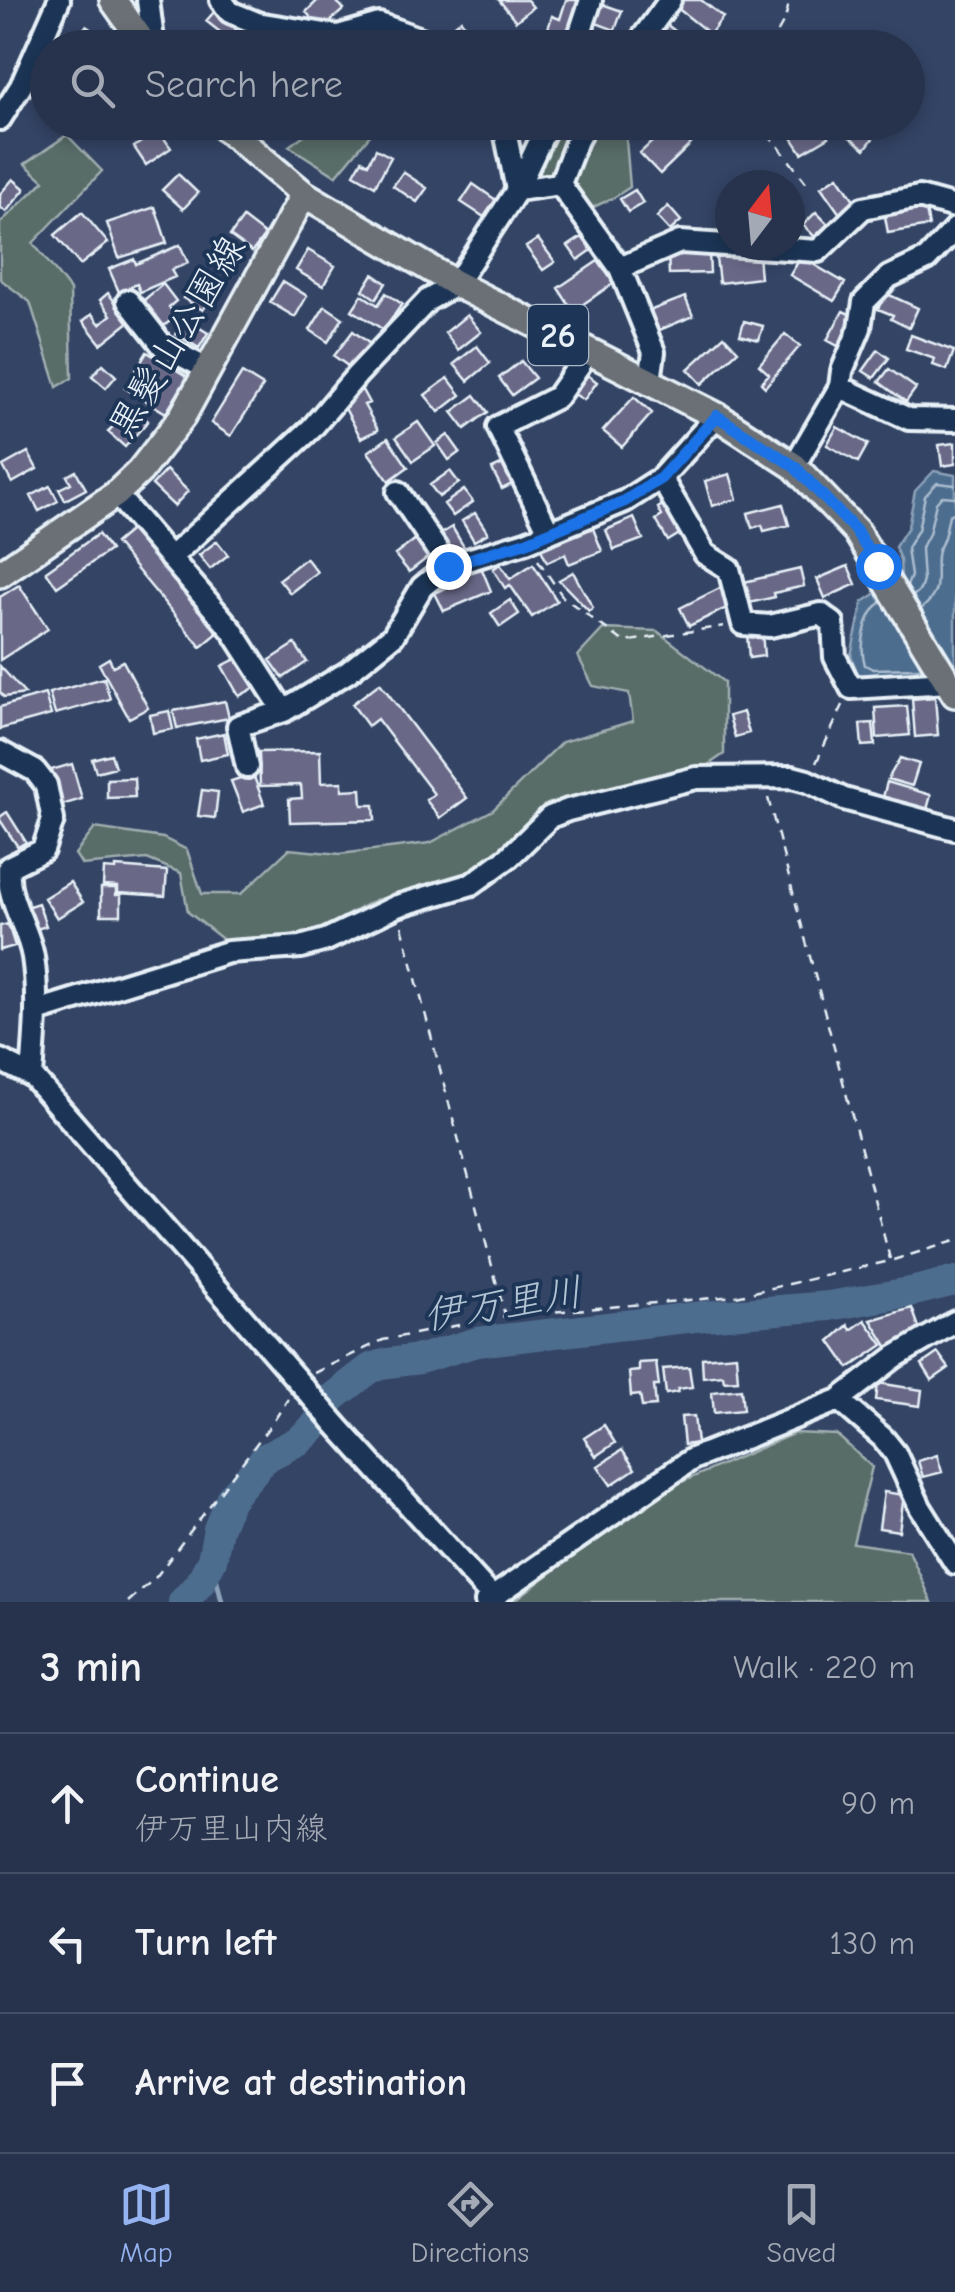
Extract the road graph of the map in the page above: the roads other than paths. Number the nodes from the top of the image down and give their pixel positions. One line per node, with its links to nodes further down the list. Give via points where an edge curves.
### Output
1 (60, 0): 7 (street)
2 (113, 0): 8 (main road)
3 (148, 0): 9 (street)
4 (221, 0): 10 (street, via 230,12 257,23)
5 (591, 0): 13 (street)
6 (670, 0): 14 (street)
7 (46, 30)
8 (137, 30)
9 (150, 30)
10 (301, 30)
11 (358, 30): 12 (street, via 379,24)
12 (396, 30)
13 (581, 30)
14 (648, 30)
15 (30, 66): 16 (street)
16 (0, 119)
17 (240, 140): 23 (main road, 26)
18 (507, 140): 22 (street)
19 (540, 140): 22 (street)
20 (576, 140): 21 (street)
21 (560, 184): 22 (street); 26 (street)
22 (516, 190): 27 (street)
23 (304, 194): 27 (main road, 26); 30 (main road, 黒髪山公園線)
24 (955, 207): 26 (street, via 919,197 863,208 818,251 680,242)
25 (955, 229): 32 (street, via 927,258 889,277 864,302)
26 (620, 268): 31 (street, via 654,352)
27 (456, 284): 29 (main road, 26); 40 (street, via 428,300 311,430)
28 (128, 301): 30 (street, via 162,346)
29 (589, 351): 31 (main road, 26); 39 (street, via 557,398 498,428)
30 (209, 370): 38 (main road, 黒髪山公園線, via 172,431)
31 (650, 381): 33 (main road, 26)
32 (840, 387): 34 (street, via 909,419); 35 (street)
33 (717, 416): 35 (main road, 26); 36 (street)
34 (955, 420)
35 (794, 466): 43 (main road, 26, via 856,531)
36 (661, 478): 39 (street, via 625,501); 43 (street, via 705,554 730,569 742,624 770,626 821,614 833,623 835,657 851,688)
37 (398, 492): 41 (street)
38 (116, 494): 40 (street); 42 (main road, 黒髪山公園線)
39 (549, 532): 41 (street)
40 (170, 558): 44 (street, via 232,630)
41 (448, 566): 44 (street, via 422,586 394,636)
42 (0, 574)
43 (952, 688)
44 (284, 711): 46 (street, via 238,726)
45 (0, 752): 48 (street, via 34,770 46,785 53,820 43,850 9,867 8,883 33,954)
46 (247, 766)
47 (955, 829): 48 (street, via 844,799 792,777 696,778 550,817 472,884 397,906 326,940 228,952)
48 (36, 1011): 50 (street)
49 (0, 1060): 50 (street)
50 (32, 1076): 54 (street)
51 (955, 1322): 52 (street, via 894,1357)
52 (840, 1400): 53 (street, via 895,1453); 54 (street, via 692,1460)
53 (953, 1555)
54 (489, 1600)

